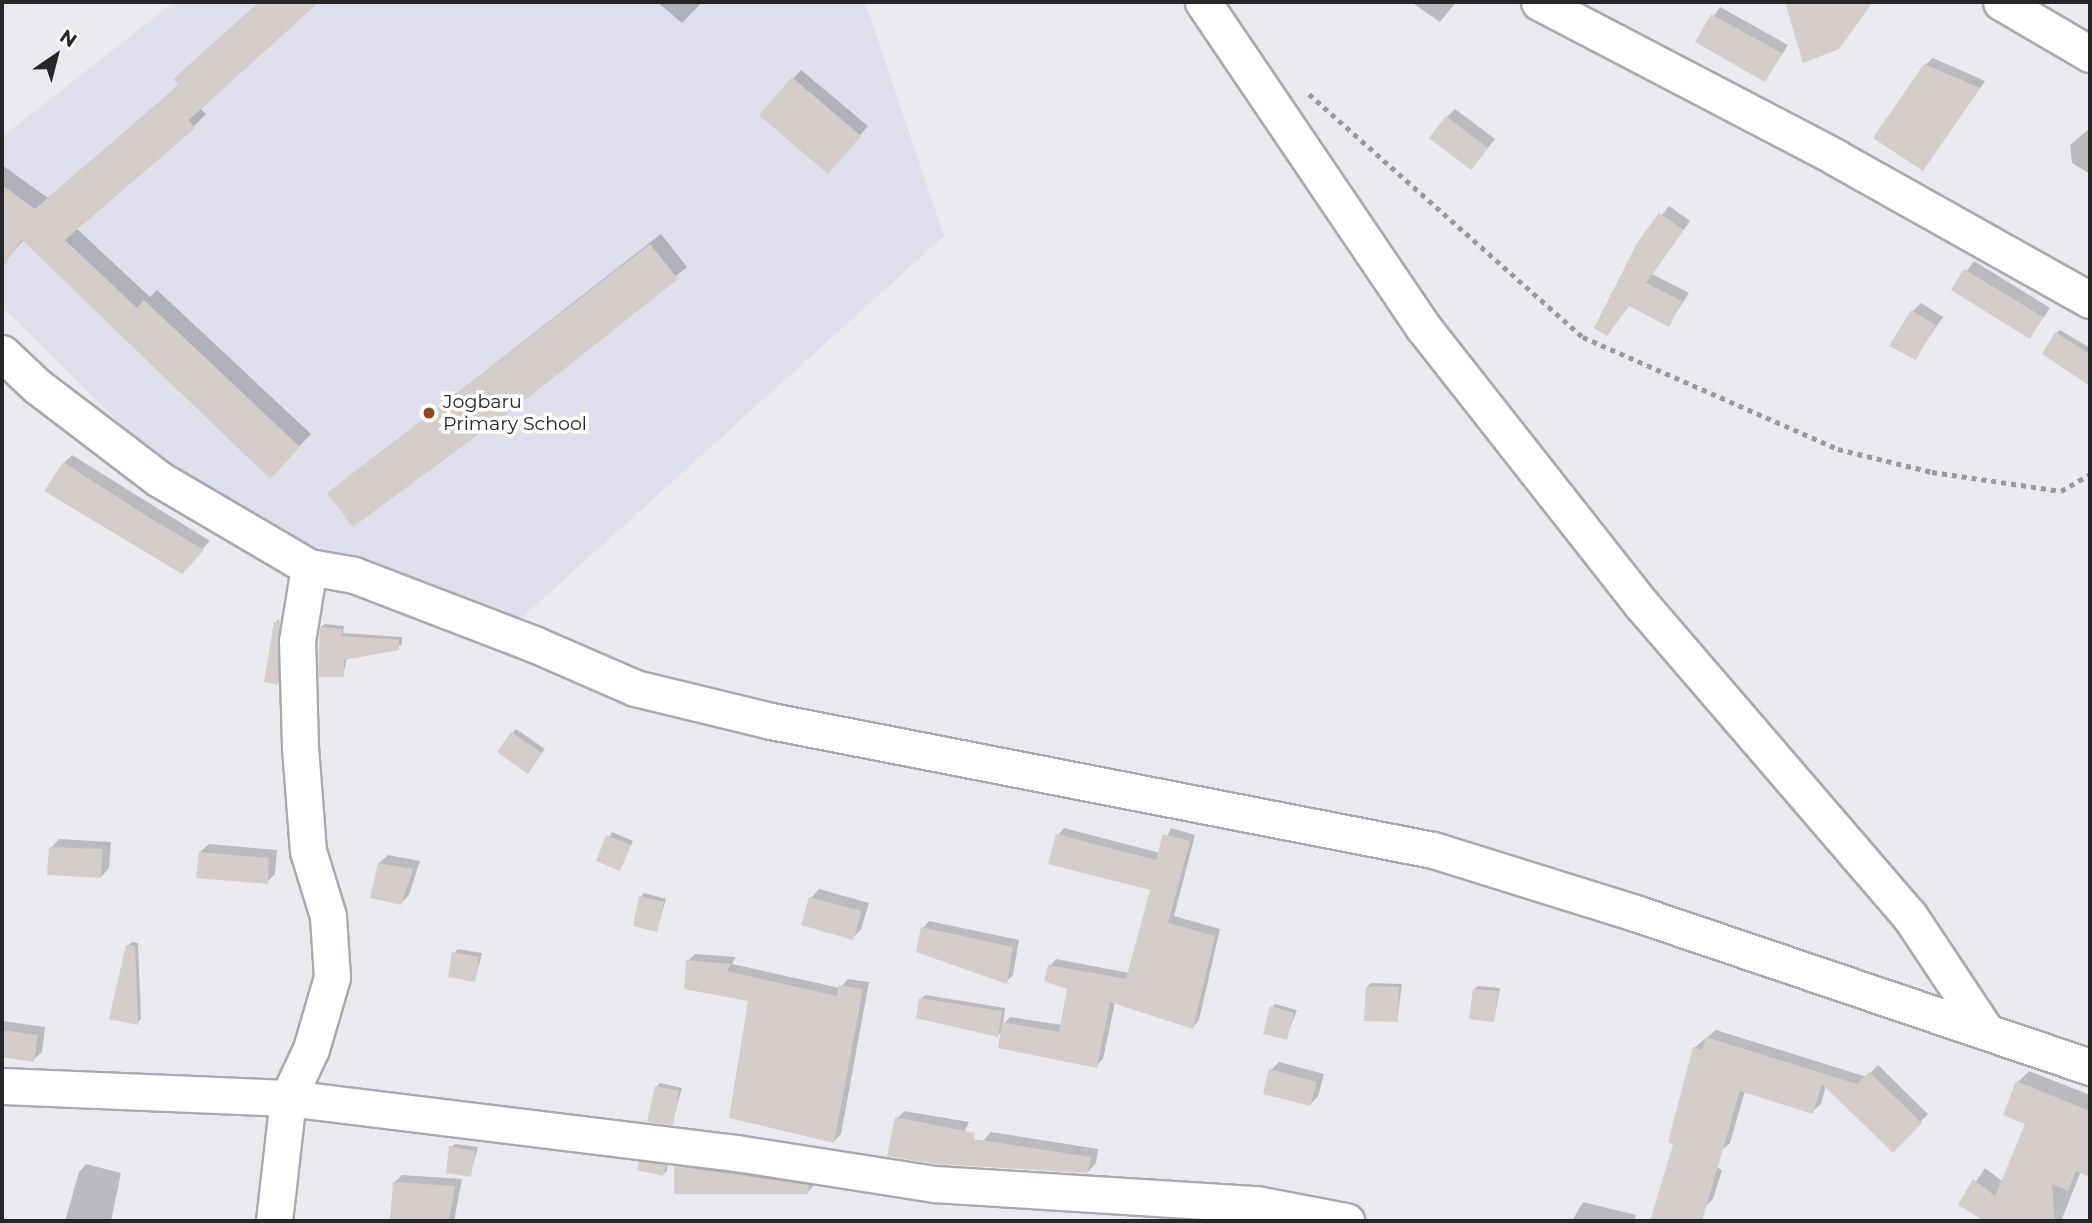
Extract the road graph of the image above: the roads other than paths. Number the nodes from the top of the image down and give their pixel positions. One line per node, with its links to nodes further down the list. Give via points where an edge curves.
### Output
1 (1203, 2): 8 (street, via 1423,327 1642,605 1909,915)
2 (1539, 2): 5 (street, via 1835,157)
3 (2001, 2): 4 (street)
4 (2090, 54)
5 (2090, 300)
6 (2, 353): 7 (street, via 37,386 159,479)
7 (309, 567): 8 (street, via 354,575 635,688 771,721 1433,850); 11 (street, via 297,641 300,746 308,850 328,916 332,977 311,1049)
8 (1984, 1028): 9 (street)
9 (2090, 1067)
10 (2, 1086): 11 (street)
11 (288, 1098): 12 (street); 13 (street, via 736,1153 935,1184 1256,1205)
12 (274, 1221)
13 (1346, 1221)

